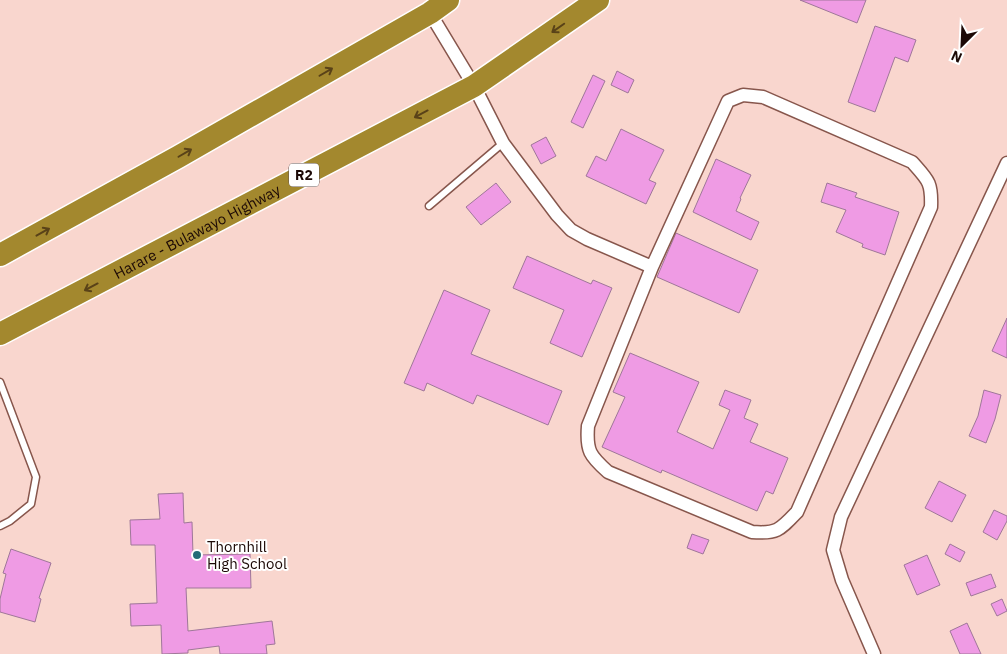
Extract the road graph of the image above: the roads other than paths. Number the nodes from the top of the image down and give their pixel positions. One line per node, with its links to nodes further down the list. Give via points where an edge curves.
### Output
1 (448, 0): 3 (highway)
2 (598, 0): 4 (highway, Harare - Bulawayo Highway / R2, one-way to 4)
3 (430, 13): 4 (street); 8 (highway, one-way to 3)
4 (474, 86): 5 (street); 10 (highway, Harare - Bulawayo Highway / R2, one-way to 10)
5 (504, 144): 7 (lane); 9 (street, via 571,230)
6 (1007, 163): 13 (street, via 841,517 834,550 842,580)
7 (429, 206)
8 (0, 255)
9 (652, 267): 9 (street, via 588,426 587,444 594,460 608,472 752,532 770,533 797,512 931,207 932,190 926,177 912,162 762,97 743,95 728,101)
10 (0, 334)
11 (0, 382): 12 (lane, via 36,477 31,504)
12 (0, 526)
13 (874, 654)

